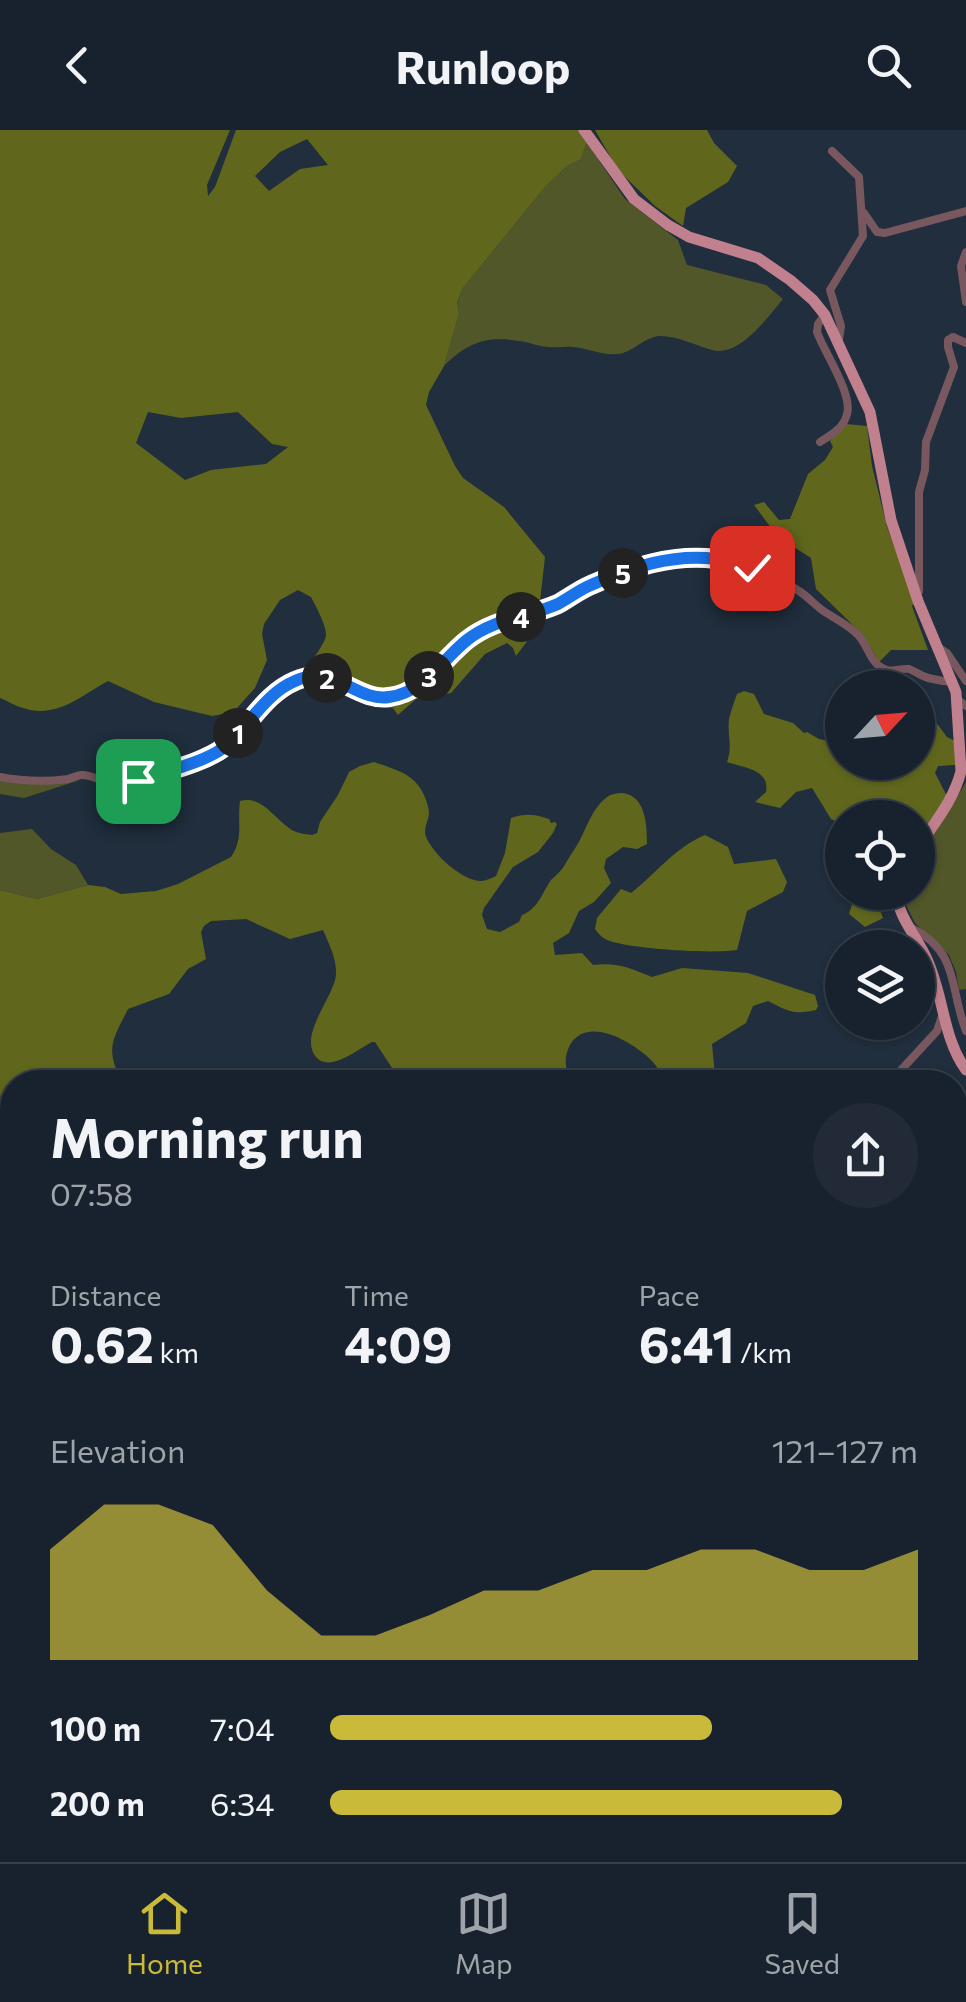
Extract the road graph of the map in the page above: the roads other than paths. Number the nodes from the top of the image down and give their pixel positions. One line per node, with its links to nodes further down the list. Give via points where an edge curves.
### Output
1 (584, 130): 7 (main road, via 634,198 668,225 758,258)
2 (832, 151): 3 (street, via 859,177)
3 (862, 210): 4 (street, via 876,232 885,233); 9 (street, via 863,236 830,290 841,326)
4 (966, 210)
5 (966, 252): 6 (street)
6 (966, 302)
7 (825, 315): 9 (main road); 10 (street, via 817,332 847,414)
8 (966, 343): 11 (street, via 948,340 954,368 926,442)
9 (838, 345): 11 (main road, via 870,412 892,520)
10 (820, 442)
11 (918, 601): 12 (main road)
12 (959, 681): 13 (main road); 14 (street, via 887,670 873,662 862,638 798,590 752,568 683,558 644,565 560,603 493,623 407,692 386,698 339,680 297,679 220,750 138,781 104,782 83,774 48,780)
13 (962, 703): 15 (main road, via 959,780)
14 (0, 776)
15 (935, 822)
16 (900, 910): 17 (main road)
17 (908, 926): 18 (main road, via 927,958); 19 (street, via 944,956)
18 (943, 1010): 20 (street, via 937,1031); 21 (main road)
19 (966, 1031)
20 (901, 1070)
21 (966, 1070)

